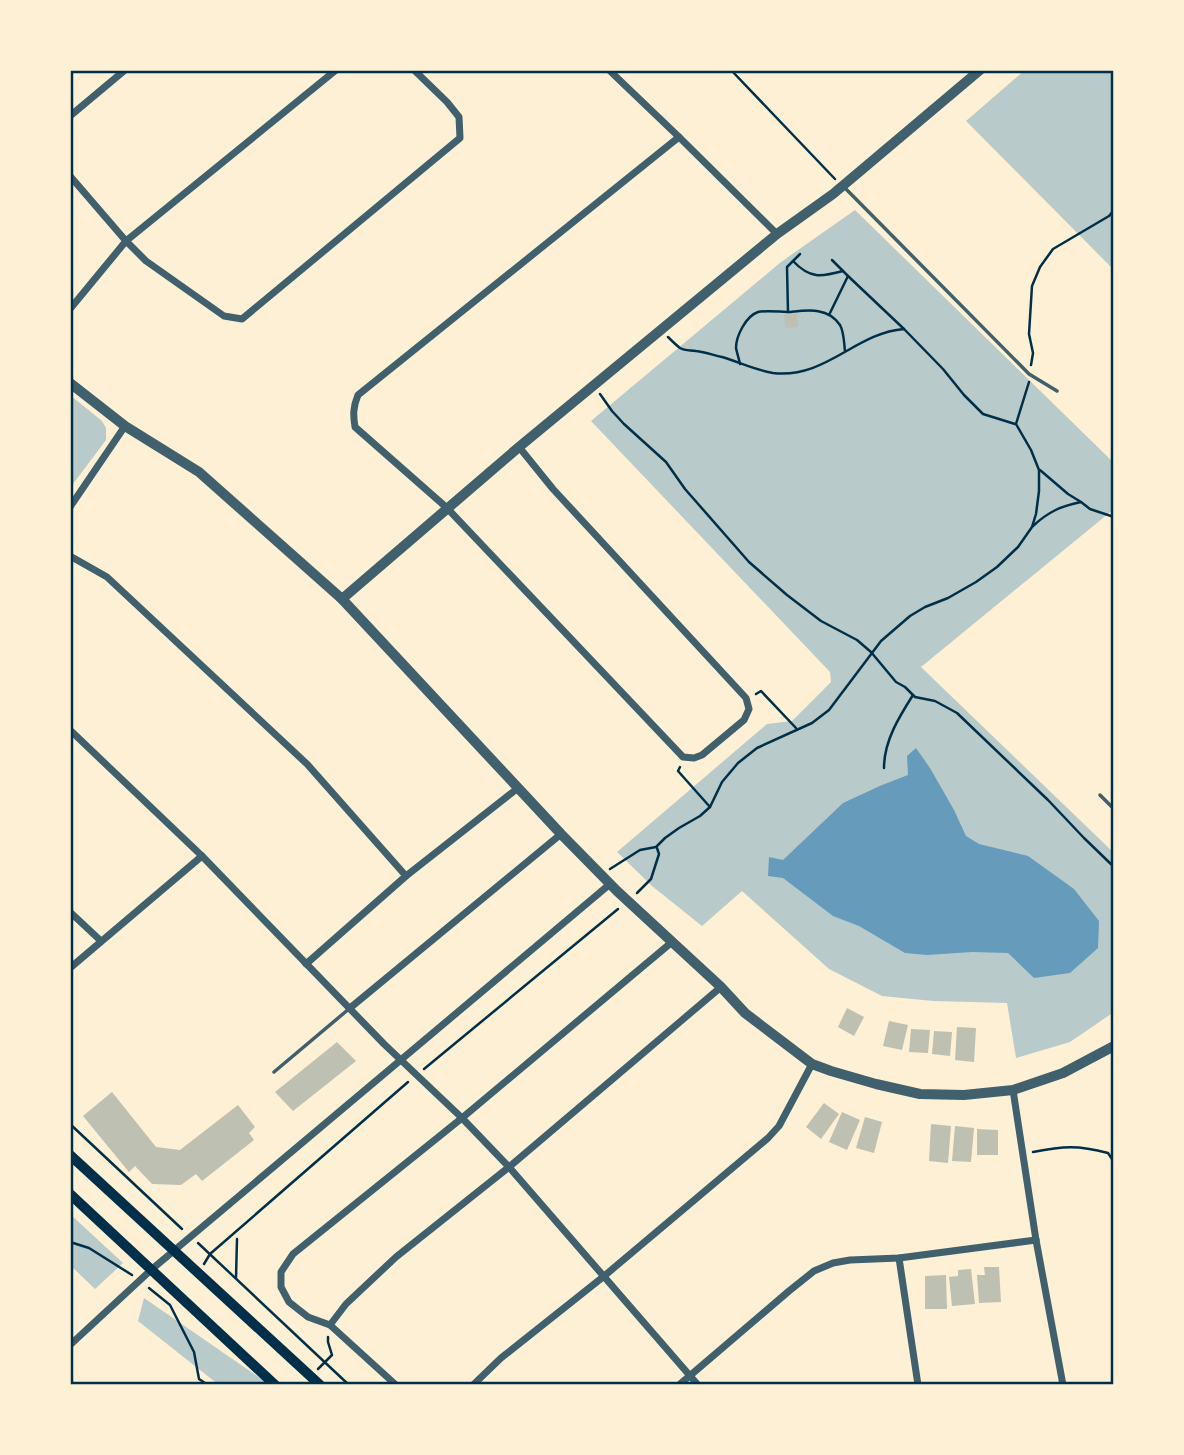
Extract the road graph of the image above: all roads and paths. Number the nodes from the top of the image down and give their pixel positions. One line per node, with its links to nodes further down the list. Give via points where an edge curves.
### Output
1 (125, 70): 7 (street)
2 (336, 70): 13 (street)
3 (414, 70): 13 (street, via 459,117 460,138 242,319 223,316)
4 (609, 70): 8 (street)
5 (980, 70): 10 (street)
6 (733, 71): 10 (path)
7 (70, 116)
8 (679, 137): 12 (street); 36 (street, via 358,395 355,427)
9 (70, 176): 13 (street)
10 (842, 185): 12 (street); 26 (lane)
11 (1114, 209): 26 (path, via 1053,249 1040,267 1032,286)
12 (777, 234): 23 (street)
13 (125, 242): 19 (street)
14 (800, 254): 16 (path)
15 (832, 260): 17 (path)
16 (793, 261): 17 (path, via 808,274); 20 (path, via 787,267)
17 (843, 271): 18 (path)
18 (848, 276): 21 (path); 22 (path)
19 (70, 309)
20 (788, 312): 21 (path, via 811,310); 25 (path, via 757,312 747,321 738,335)
21 (829, 315): 24 (path, via 840,325)
22 (904, 329): 24 (path, via 891,330); 30 (path, via 983,414)
23 (661, 330): 25 (path, via 682,350); 28 (street)
24 (845, 351): 25 (path, via 800,372 775,373)
25 (740, 364)
26 (1029, 374): 29 (lane); 30 (path)
27 (70, 383): 31 (street)
28 (594, 385): 32 (street); 41 (path, via 612,411 666,462 749,562 821,621)
29 (1057, 391)
30 (1016, 424): 33 (path)
31 (125, 426): 35 (street); 40 (street, via 199,472)
32 (519, 447): 36 (street); 43 (street)
33 (1038, 468): 34 (path); 38 (path, via 1037,514)
34 (1081, 502): 37 (path); 38 (path, via 1046,514)
35 (70, 507)
36 (447, 508): 40 (street); 46 (street)
37 (1114, 517)
38 (1032, 527): 41 (path, via 997,567 911,616)
39 (70, 556): 57 (street, via 107,577 307,764)
40 (342, 599): 48 (street)
41 (871, 652): 42 (path); 44 (path, via 829,710)
42 (913, 695): 47 (path, via 884,753); 55 (path, via 957,713)
43 (747, 698): 44 (path, via 761,691); 46 (street, via 744,720 702,755)
44 (797, 729): 50 (path, via 757,748 738,763)
45 (70, 730): 54 (street)
46 (683, 757): 50 (path, via 678,771)
47 (884, 768)
48 (518, 788): 52 (street); 57 (street)
49 (1100, 795): 51 (lane)
50 (710, 807): 53 (path)
51 (1114, 809)
52 (561, 834): 56 (street); 66 (street)
53 (656, 847): 56 (path, via 640,850); 59 (path, via 659,854 651,879)
54 (202, 856): 61 (street); 63 (street)
55 (1114, 867)
56 (601, 875): 58 (street)
57 (406, 876): 63 (street)
58 (610, 884): 59 (street); 68 (street)
59 (628, 901): 62 (street); 71 (path)
60 (70, 912): 61 (street)
61 (101, 941): 64 (street)
62 (672, 942): 65 (street); 73 (street)
63 (306, 964): 66 (street)
64 (70, 968)
65 (721, 987): 69 (street, via 745,1013); 78 (street)
66 (350, 1008): 68 (street); 70 (lane)
67 (1114, 1046): 72 (street, via 1063,1073)
68 (401, 1060): 71 (street); 80 (street)
69 (813, 1064): 72 (street, via 920,1094); 89 (street, via 768,1138)
70 (274, 1072)
71 (416, 1075): 73 (street); 85 (path)
72 (1013, 1090): 75 (street)
73 (462, 1118): 78 (street); 92 (street, via 293,1254 281,1272 281,1287 289,1302 308,1317)
74 (70, 1124): 80 (path)
75 (1023, 1154): 77 (path, via 1086,1147 1108,1153); 82 (street)
76 (70, 1155): 84 (main road)
77 (1114, 1162)
78 (509, 1167): 89 (street); 92 (street, via 396,1257)
79 (70, 1194): 87 (main road)
80 (191, 1237): 84 (street); 85 (path)
81 (237, 1240): 90 (path)
82 (1036, 1240): 86 (street); 106 (street)
83 (70, 1242): 91 (path, via 89,1248)
84 (175, 1250): 87 (street); 88 (main road)
85 (210, 1254): 88 (path); 90 (path)
86 (899, 1258): 95 (street, via 850,1260 814,1271); 105 (street)
87 (152, 1270): 91 (street); 98 (main road)
88 (198, 1272): 96 (main road)
89 (603, 1277): 95 (street); 102 (street)
90 (236, 1279): 94 (path)
91 (140, 1281): 93 (street); 97 (path, via 170,1305 194,1352 199,1379)
92 (330, 1325): 94 (path, via 332,1355); 101 (street)
93 (70, 1345)
94 (325, 1362): 96 (path); 100 (path)
95 (690, 1376): 103 (street); 104 (street)
96 (311, 1377): 99 (main road)
97 (208, 1385)
98 (275, 1385)
99 (320, 1385)
100 (349, 1385)
101 (396, 1385)
102 (473, 1385)
103 (679, 1385)
104 (698, 1385)
105 (918, 1385)
106 (1062, 1385)

